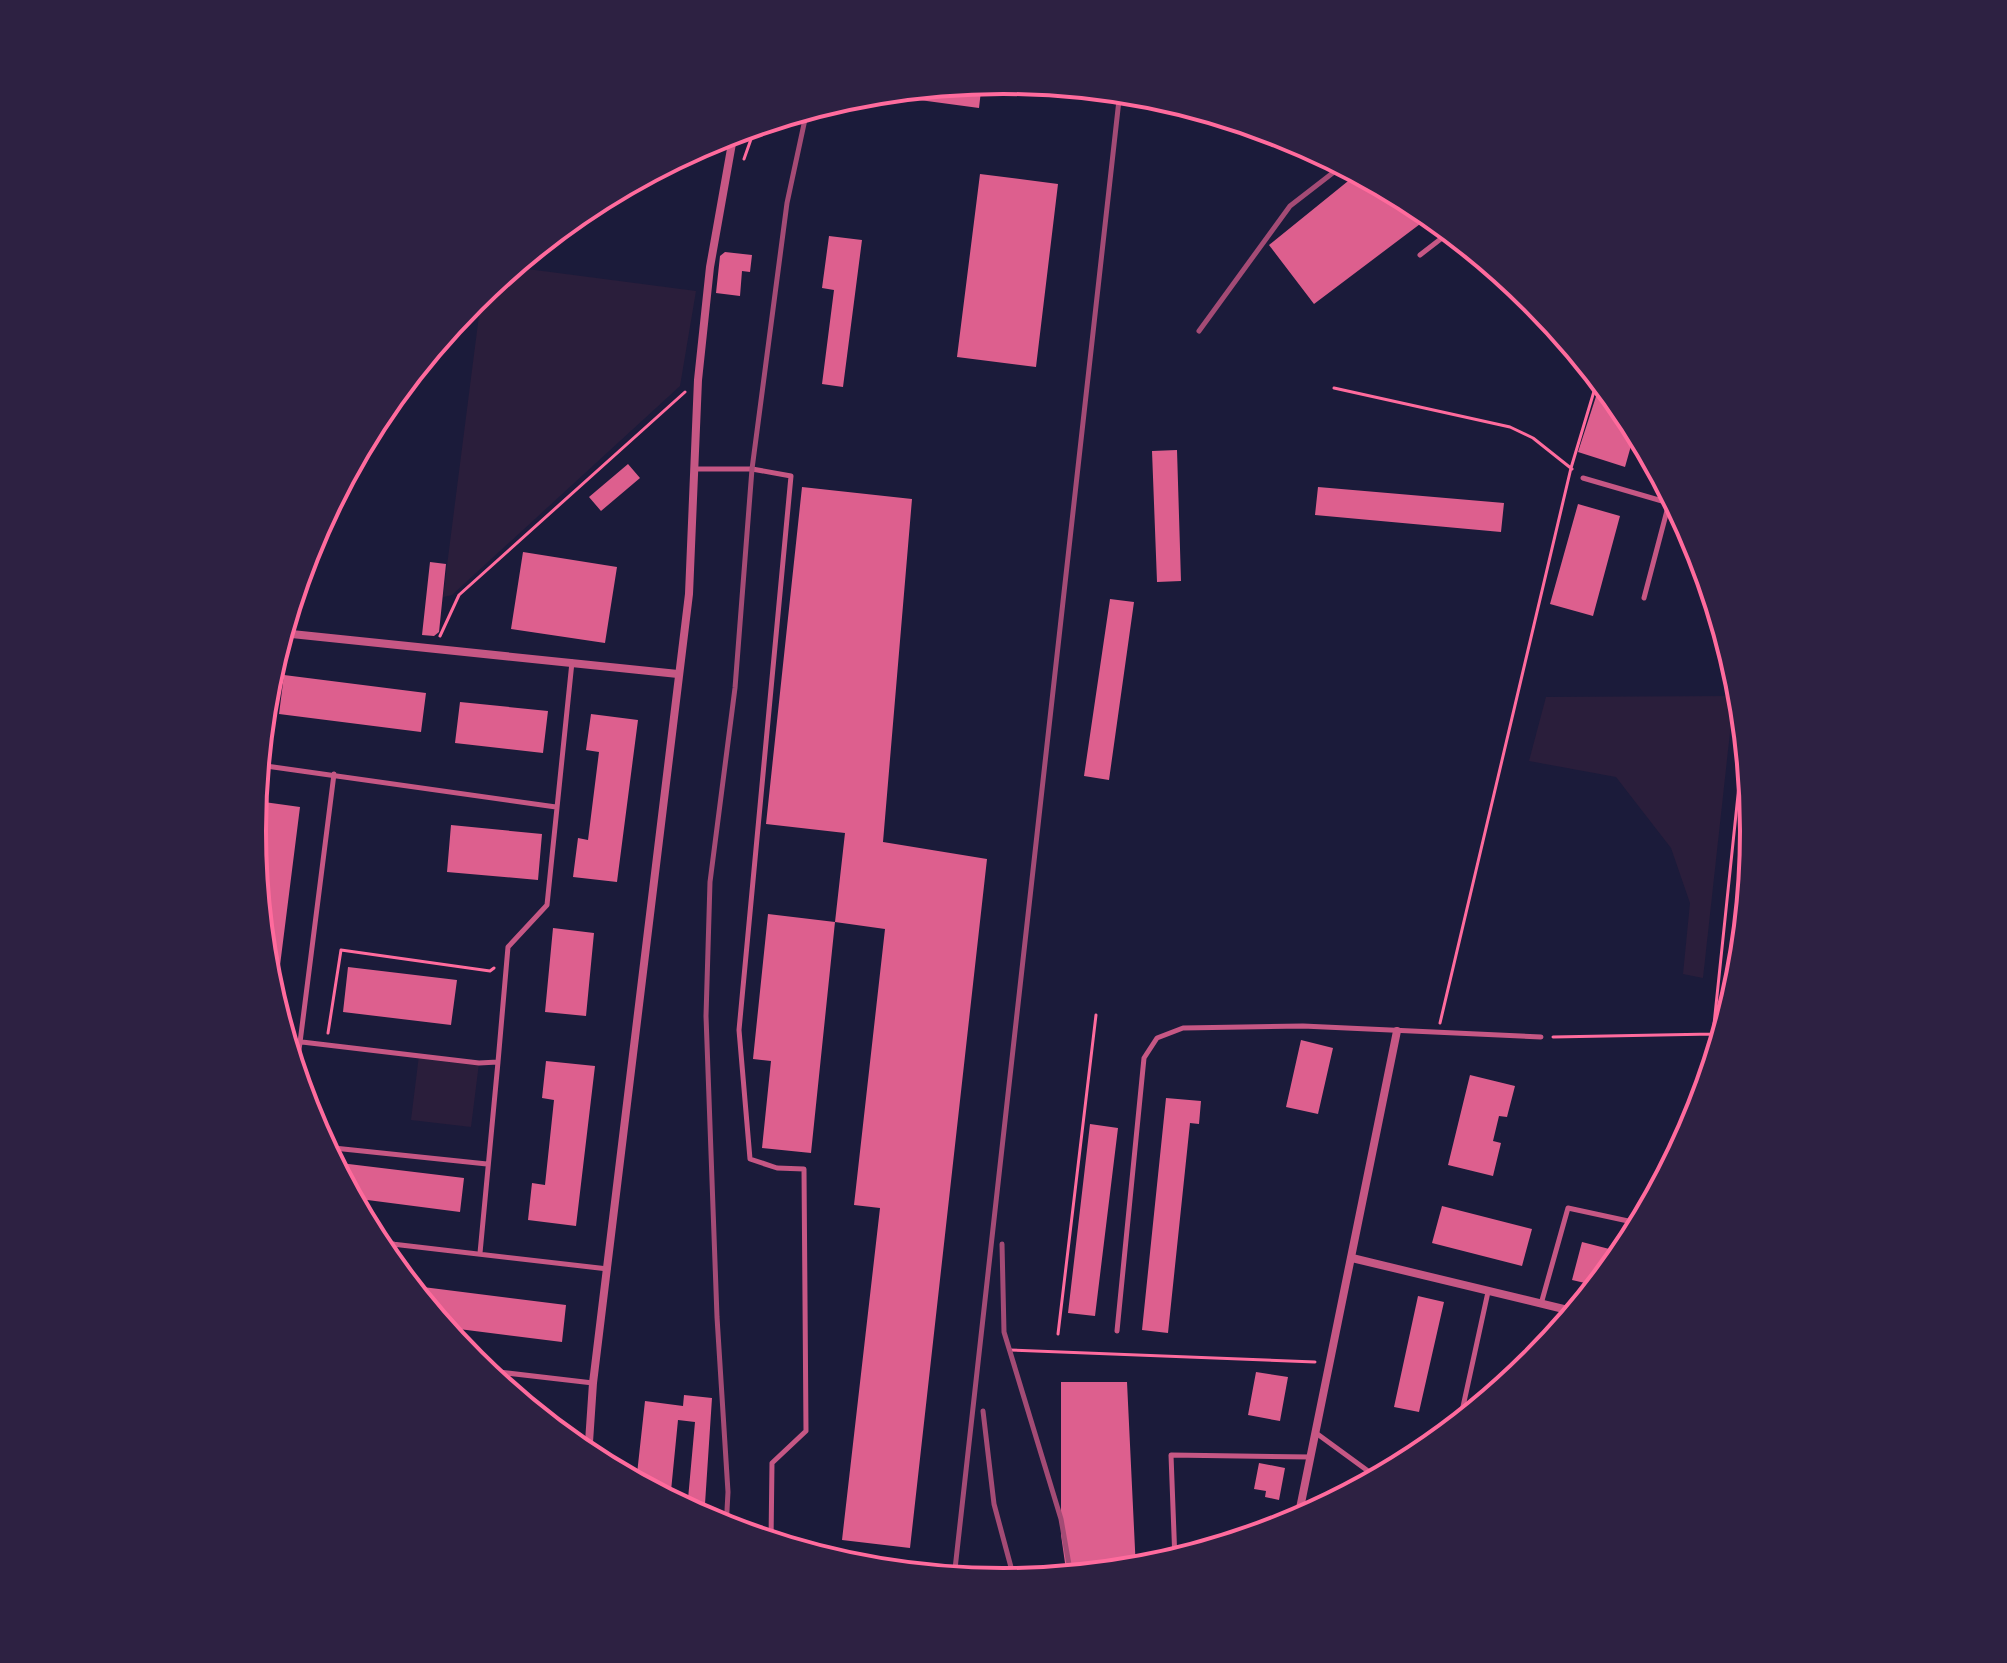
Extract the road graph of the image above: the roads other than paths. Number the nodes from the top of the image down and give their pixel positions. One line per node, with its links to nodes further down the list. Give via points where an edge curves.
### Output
1 (732, 146): 4 (street, via 710,267 698,380)
2 (1441, 238): 3 (lane)
3 (1420, 255)
4 (696, 469): 11 (street); 40 (lane, via 752,469 791,476 739,1030 750,1159 804,1169 806,1431 772,1463)
5 (1583, 478): 6 (lane)
6 (1663, 501)
7 (1667, 510): 8 (lane)
8 (1644, 598)
9 (293, 634): 10 (street)
10 (572, 661): 11 (street); 14 (lane)
11 (678, 674): 27 (street)
12 (269, 766): 13 (lane)
13 (334, 774): 14 (lane); 18 (lane)
14 (556, 807): 20 (lane, via 547,905 508,947)
15 (1397, 1031): 16 (lane); 26 (street); 31 (lane, via 1183,1028 1150,1044 1144,1058)
16 (1541, 1037)
17 (297, 1042): 18 (lane)
18 (300, 1042): 19 (lane); 20 (lane)
19 (299, 1049)
20 (498, 1062): 22 (lane)
21 (338, 1148): 22 (lane)
22 (487, 1164): 25 (lane)
23 (1629, 1221): 29 (lane, via 1568,1208)
24 (394, 1244): 25 (lane)
25 (480, 1253): 27 (lane)
26 (1352, 1258): 28 (street); 35 (street)
27 (610, 1270): 33 (street)
28 (1488, 1292): 29 (street); 34 (lane)
29 (1541, 1304): 30 (street)
30 (1565, 1309)
31 (1117, 1331)
32 (503, 1373): 33 (lane)
33 (593, 1383): 36 (street)
34 (1463, 1408)
35 (1316, 1433): 37 (street); 38 (lane)
36 (589, 1441)
37 (1311, 1457): 39 (street); 41 (lane, via 1171,1455)
38 (1369, 1472)
39 (1301, 1506)
40 (771, 1532)
41 (1175, 1549)

